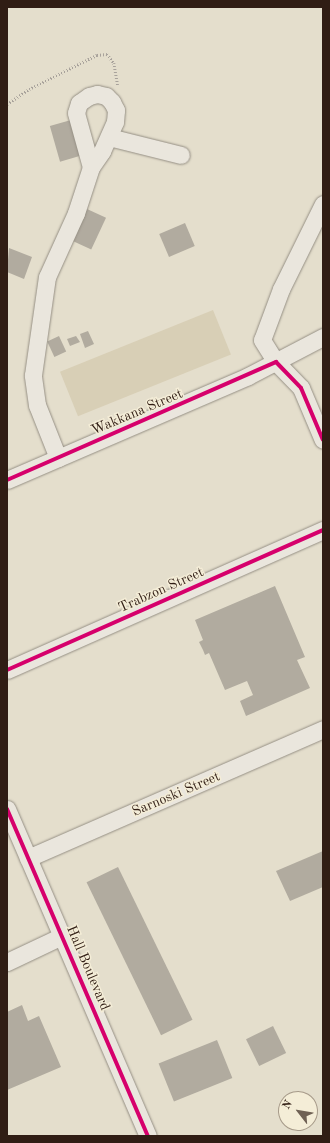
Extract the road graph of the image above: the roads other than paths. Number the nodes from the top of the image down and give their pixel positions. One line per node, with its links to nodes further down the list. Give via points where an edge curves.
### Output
1 (109, 137): 2 (street); 3 (street); 3 (street, via 115,122 116,110 106,96 89,96 79,103 77,121)
2 (181, 155)
3 (91, 167): 8 (street, via 76,213 47,277 33,374 37,405)
4 (323, 204): 6 (street, via 281,289 262,340)
5 (323, 337): 6 (street, Wakkana Street)
6 (276, 362): 7 (street, via 301,388); 8 (street, Wakkana Street)
7 (323, 440)
8 (58, 458): 9 (street, Wakkana Street)
9 (7, 480)
10 (323, 530): 11 (street, Trabzon Street)
11 (7, 670)
12 (323, 729): 14 (street, Sarnoski Street)
13 (7, 809): 14 (street, Hall Boulevard)
14 (28, 858): 15 (street, Hall Boulevard)
15 (62, 936): 16 (street); 17 (street, Hall Boulevard)
16 (7, 962)
17 (148, 1136)

